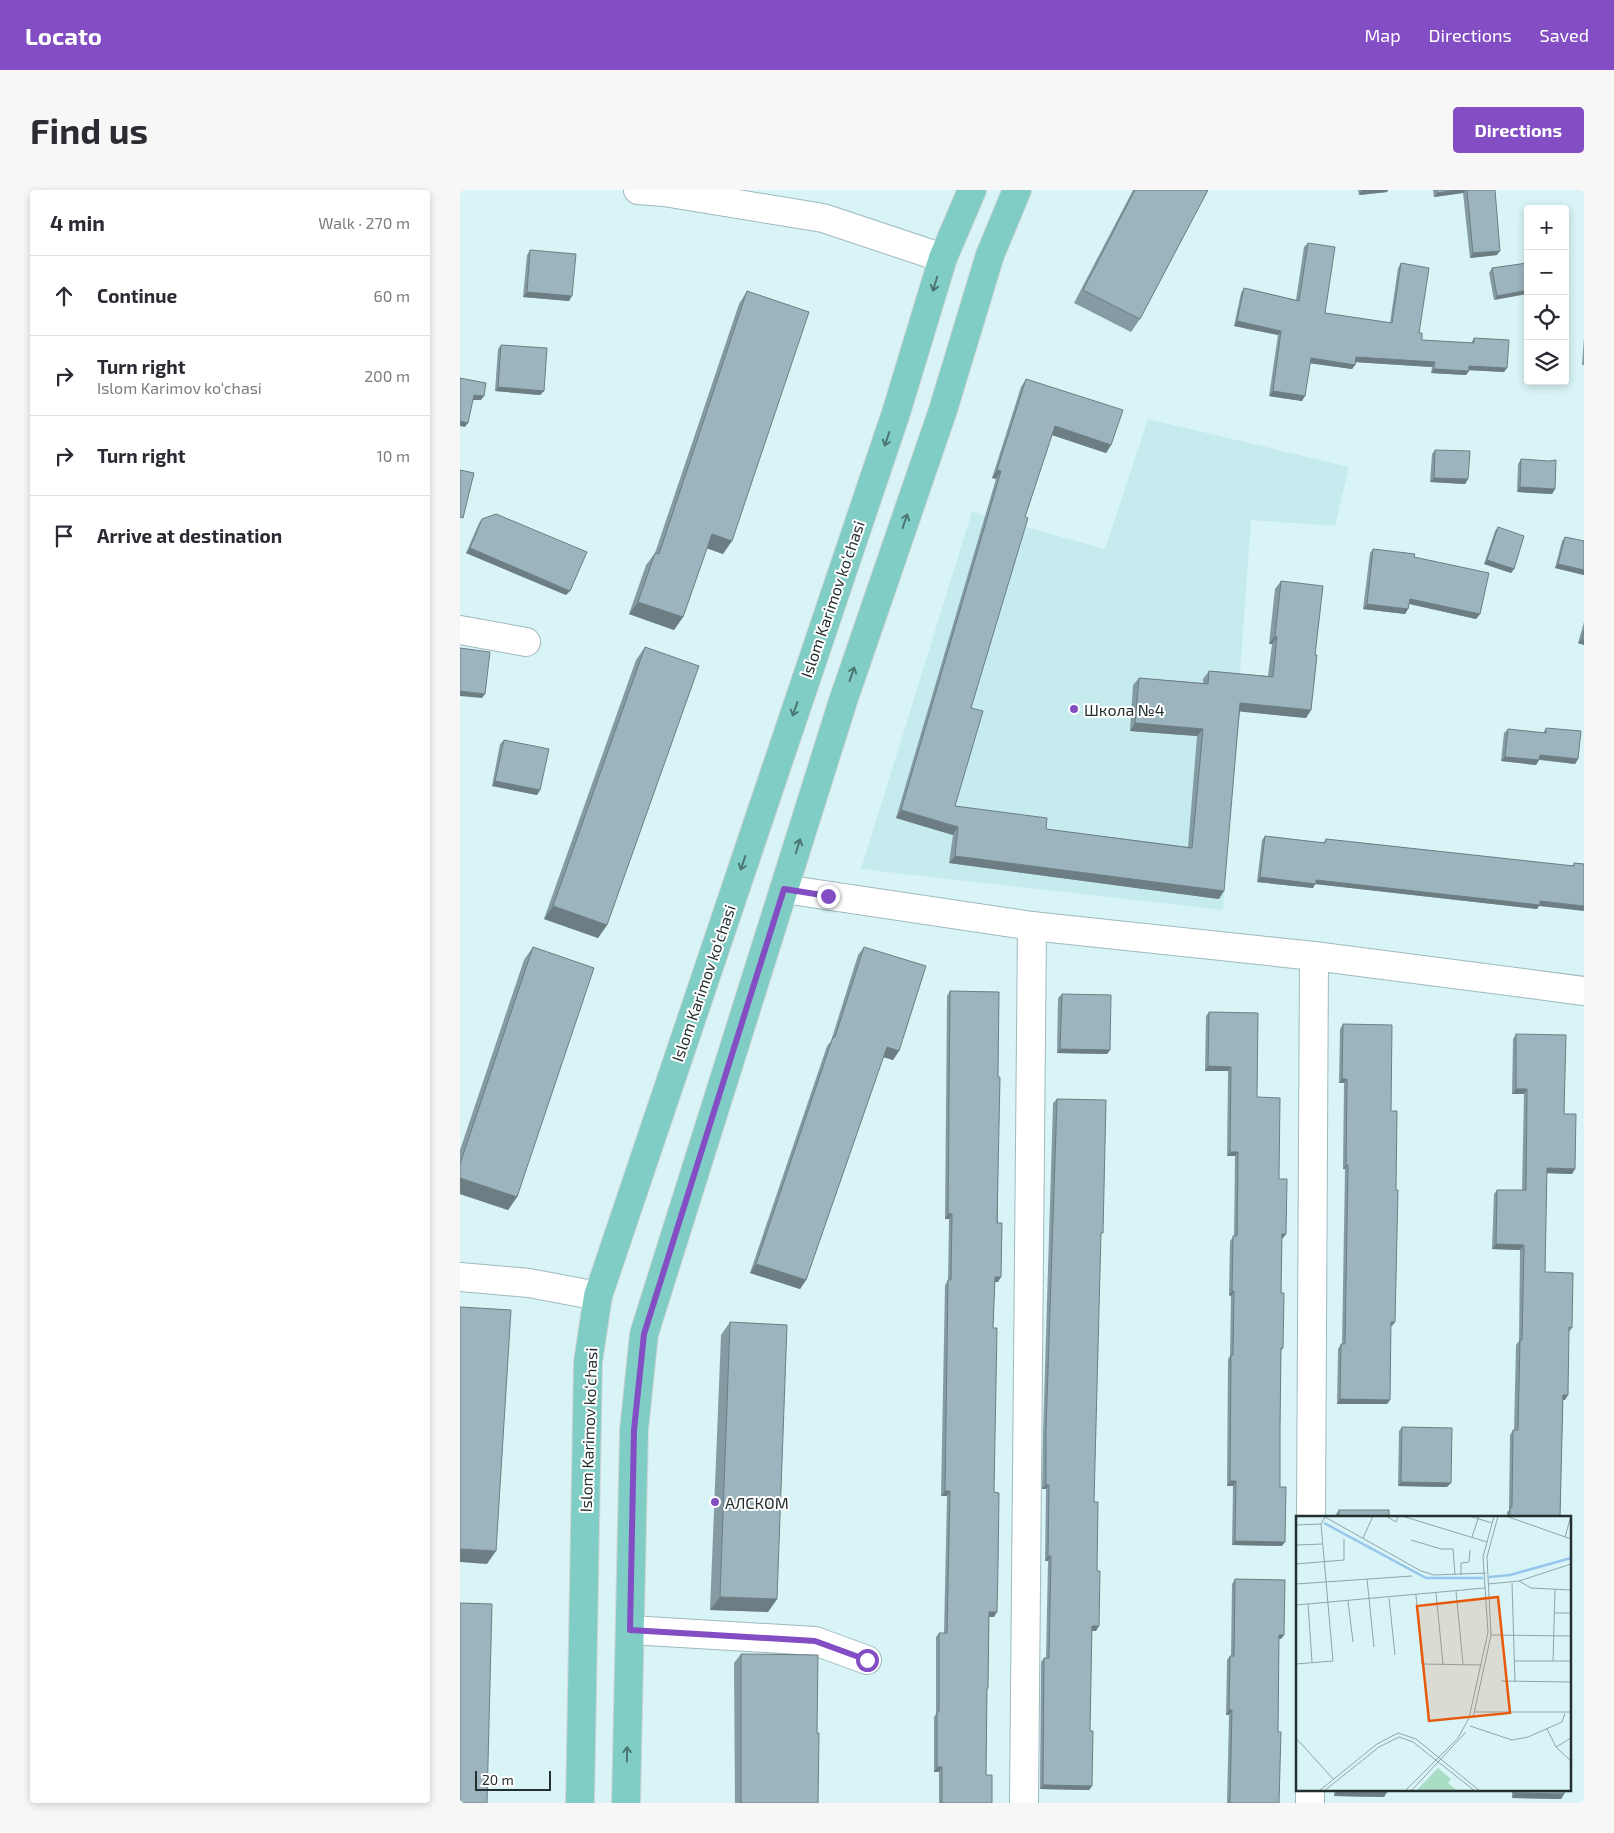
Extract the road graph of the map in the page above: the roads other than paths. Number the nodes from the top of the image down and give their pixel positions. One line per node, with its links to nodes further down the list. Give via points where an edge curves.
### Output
1 (638, 190): 4 (street, via 823,218)
2 (972, 190): 4 (main road, Islom Karimov ko‘chasi)
3 (1017, 190): 7 (main road, one-way to 3, via 990,255)
4 (943, 258): 12 (main road, Islom Karimov ko‘chasi, one-way to 12, via 896,413)
5 (460, 630): 6 (street)
6 (526, 642)
7 (784, 889): 8 (street); 14 (main road, via 644,1334 634,1430)
8 (1032, 926): 9 (street); 19 (street)
9 (1314, 956): 10 (street); 13 (street)
10 (1584, 991)
11 (460, 1277): 12 (street, via 529,1283)
12 (598, 1296): 17 (main road, Islom Karimov ko‘chasi, via 588,1362)
13 (1311, 1516)
14 (630, 1630): 15 (street, via 815,1641); 18 (main road, one-way to 14)
15 (867, 1660)
16 (1310, 1790): 20 (street)
17 (580, 1803)
18 (626, 1803)
19 (1024, 1803)
20 (1310, 1803)

